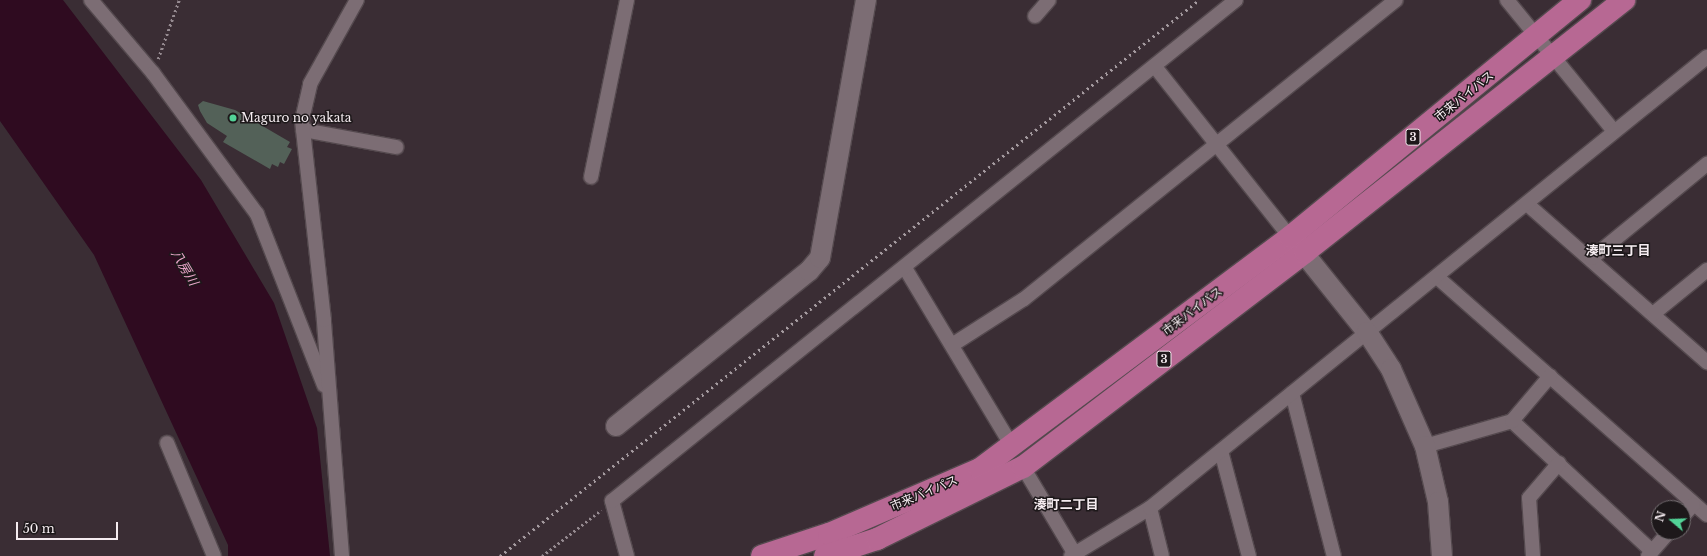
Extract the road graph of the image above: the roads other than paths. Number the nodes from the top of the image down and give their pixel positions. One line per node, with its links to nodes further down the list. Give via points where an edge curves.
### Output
1 (91, 0): 34 (street, via 154,73 257,214)
2 (357, 0): 16 (street, via 310,84 304,102)
3 (627, 0): 21 (street)
4 (866, 0): 36 (street, via 820,258 809,271)
5 (1049, 0): 11 (street)
6 (1236, 0): 15 (street)
7 (1507, 0): 12 (street)
8 (1580, 0): 12 (highway, 市来バイパス / 3)
9 (1624, 0): 13 (highway, 市来バイパス / 3)
10 (1394, 1): 18 (street)
11 (1035, 16)
12 (1536, 37): 13 (street); 23 (highway, 市来バイパス / 3)
13 (1554, 57): 17 (street); 23 (highway, 市来バイパス / 3)
14 (1707, 57): 17 (street)
15 (1156, 68): 18 (street); 25 (street)
16 (303, 130): 19 (street); 34 (street)
17 (1613, 130): 22 (street)
18 (1219, 144): 23 (street); 30 (street, via 1024,299)
19 (396, 147)
20 (1707, 164): 24 (street)
21 (591, 177)
22 (1527, 204): 24 (street); 27 (street)
23 (1298, 245): 29 (street); 38 (highway, 市来バイパス / 3); 42 (highway, 市来バイパス / 3)
24 (1592, 258): 28 (street)
25 (905, 268): 30 (street); 51 (street, via 612,501)
26 (1707, 270): 28 (street)
27 (1437, 277): 29 (street); 32 (street)
28 (1653, 314): 31 (street)
29 (1367, 332): 33 (street); 39 (street, via 1391,369)
30 (952, 345): 38 (street)
31 (1707, 362)
32 (1550, 376): 35 (street); 43 (street)
33 (1292, 394): 40 (street); 56 (street)
34 (328, 396): 50 (street)
35 (1512, 421): 39 (street); 41 (street)
36 (616, 426)
37 (167, 444): 49 (street)
38 (1012, 446): 52 (highway, 市来バイパス / 3, via 980,469 829,534)
39 (1425, 446): 57 (street, via 1438,502)
40 (1221, 451): 44 (street); 55 (street)
41 (1559, 463): 47 (street); 58 (street, via 1529,498)
42 (1023, 467): 48 (street); 53 (highway, 市来バイパス / 3, via 877,539)
43 (1693, 505): 45 (street)
44 (1150, 508): 48 (street); 54 (street)
45 (1707, 515)
46 (1662, 540): 47 (street)
47 (1650, 554)
48 (1074, 555)
49 (214, 556)
50 (342, 556)
51 (627, 556)
52 (762, 556)
53 (825, 556)
54 (1162, 556)
55 (1249, 556)
56 (1334, 556)
57 (1442, 556)
58 (1533, 556)

